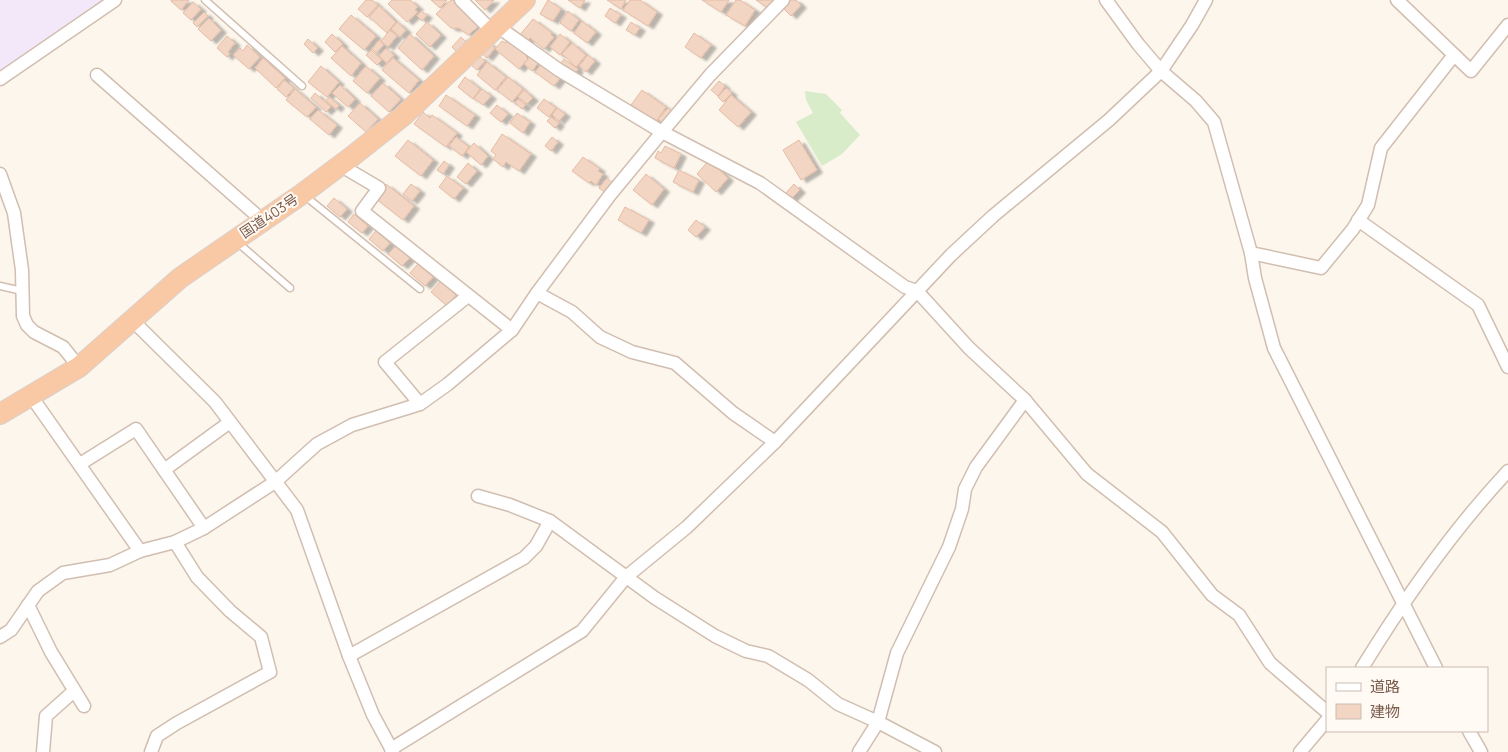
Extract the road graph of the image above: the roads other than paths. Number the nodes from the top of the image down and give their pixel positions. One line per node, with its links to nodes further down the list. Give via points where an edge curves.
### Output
1 (115, 0): 14 (street)
2 (205, 0): 15 (lane)
3 (461, 0): 10 (street)
4 (525, 0): 10 (highway, 国道403号)
5 (783, 0): 16 (street, via 710,75)
6 (1106, 0): 12 (street)
7 (1206, 0): 12 (street)
8 (1397, 0): 11 (street)
9 (1508, 25): 11 (street, via 1471,71)
10 (494, 29): 16 (street); 17 (highway, 国道403号, via 403,116)
11 (1454, 55): 21 (street, via 1381,148 1368,205)
12 (1161, 71): 23 (street, via 1196,101 1214,122); 28 (street, via 993,216)
13 (97, 75): 20 (street)
14 (0, 79)
15 (302, 86)
16 (662, 132): 28 (street, via 760,183 905,287); 29 (street)
17 (340, 165): 19 (highway, 国道403号); 30 (street, via 379,188 362,211)
18 (0, 174): 27 (street, via 14,213)
19 (302, 194): 20 (highway, 国道403号); 26 (lane)
20 (262, 220): 22 (highway, 国道403号)
21 (1358, 220): 23 (street, via 1321,268); 34 (street, via 1478,305)
22 (234, 239): 25 (lane); 31 (highway, 国道403号)
23 (1251, 253): 51 (street, via 1274,348)
24 (0, 286): 27 (lane)
25 (290, 288)
26 (420, 290)
27 (22, 291): 33 (street, via 23,316 27,325 63,347)
28 (917, 291): 36 (street, via 969,348); 40 (street)
29 (537, 293): 32 (street); 40 (street, via 572,312 600,337 632,352 675,363 733,413)
30 (468, 296): 32 (street); 37 (street, via 384,362)
31 (131, 319): 33 (highway, 国道403号); 39 (street)
32 (512, 330): 37 (street)
33 (79, 367): 35 (highway, 国道403号)
34 (1508, 367)
35 (31, 396): 38 (highway, 国道403号); 41 (street)
36 (1025, 400): 59 (street, via 1087,474 1162,532 1212,595 1239,615 1270,663); 61 (street, via 976,467 965,489 949,547 897,653)
37 (420, 404): 44 (street, via 352,425 317,444)
38 (0, 414)
39 (230, 422): 42 (street); 44 (street)
40 (775, 442): 50 (street, via 687,527)
41 (80, 464): 42 (street, via 136,429); 49 (street)
42 (164, 470): 47 (street)
43 (1508, 471): 51 (street)
44 (275, 482): 47 (street); 54 (street, via 297,510)
45 (478, 496): 46 (street)
46 (550, 522): 50 (street); 54 (street, via 536,546 524,558)
47 (204, 528): 48 (street)
48 (175, 542): 49 (street); 65 (street, via 197,577 261,637 270,672 158,736)
49 (140, 551): 52 (street, via 110,565 62,573 38,591)
50 (626, 578): 61 (street, via 716,636 746,651 768,656 808,680 838,704); 63 (street, via 582,631)
51 (1402, 603): 55 (street); 56 (street)
52 (28, 604): 53 (street, via 11,630); 57 (street)
53 (0, 637)
54 (349, 656): 63 (street)
55 (1363, 667)
56 (1435, 667)
57 (74, 691): 58 (street); 64 (street, via 46,716)
58 (84, 706)
59 (1326, 711)
60 (1326, 721): 68 (street)
61 (878, 722): 66 (street); 67 (street)
62 (1470, 732): 69 (street)
63 (392, 751)
64 (43, 752)
65 (151, 752)
66 (859, 752)
67 (935, 752)
68 (1300, 752)
69 (1480, 752)

